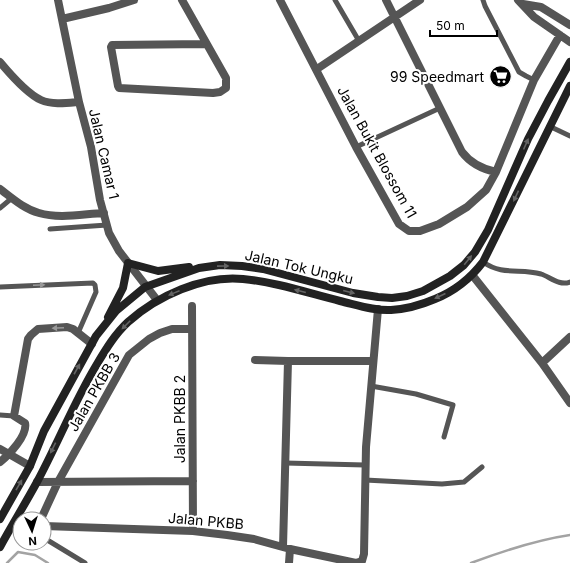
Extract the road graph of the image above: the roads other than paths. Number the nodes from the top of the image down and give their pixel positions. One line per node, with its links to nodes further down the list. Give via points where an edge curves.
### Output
1 (58, 0): 11 (street, Jalan Camar 1)
2 (134, 0): 11 (street)
3 (182, 0): 16 (street)
4 (280, 0): 19 (street, Jalan Bukit Blossom 11)
5 (335, 0): 14 (lane)
6 (386, 0): 10 (street)
7 (420, 0): 10 (street)
8 (483, 0): 20 (lane, via 519,72)
9 (523, 1): 12 (street, via 542,7); 13 (street, via 534,16)
10 (396, 17): 14 (street); 23 (street)
11 (62, 19): 22 (street, Jalan Camar 1)
12 (569, 23)
13 (560, 35): 15 (street); 20 (street, Jalan Bukit Blossom 11)
14 (359, 41): 19 (street)
15 (570, 42)
16 (206, 44): 16 (street, via 226,78 226,88 220,92 118,86 112,45)
17 (0, 62): 22 (street, via 26,89 42,101 60,104)
18 (570, 62): 36 (main road, Jalan Tok Ungku, one-way to 18, via 220,265 263,269 354,293 392,298 407,296 438,283 464,265 475,252 488,230 528,139)
19 (317, 69): 26 (street, Jalan Bukit Blossom 11)
20 (534, 80): 27 (street, Jalan Bukit Blossom 11)
21 (570, 86): 24 (main road, Jalan Tok Ungku)
22 (79, 102): 31 (street, Jalan Camar 1)
23 (440, 108): 26 (lane); 27 (street, via 467,158)
24 (549, 126): 25 (lane); 34 (main road, Jalan Tok Ungku, one-way to 34)
25 (570, 136)
26 (356, 147): 27 (street, Jalan Bukit Blossom 11, via 399,224 409,231 420,231 439,224 467,207 486,190)
27 (496, 172)
28 (0, 189): 29 (street)
29 (12, 198): 30 (lane); 31 (street, via 39,213 57,216)
30 (0, 208)
31 (104, 213): 32 (street, Jalan Camar 1)
32 (107, 225): 33 (lane); 35 (street, Jalan Camar 1, via 109,233)
33 (50, 229)
34 (483, 262): 37 (main road, Jalan Tok Ungku); 38 (lane, via 496,270 538,274 561,283)
35 (128, 263): 36 (main road, via 158,271 192,266); 40 (street, Jalan Camar 1); 44 (main road, via 123,288 108,315)
36 (198, 268): 40 (main road, Jalan Tok Ungku)
37 (473, 276): 43 (main road, Jalan Tok Ungku, one-way to 43, via 455,289 424,303 406,308); 52 (street)
38 (570, 282)
39 (0, 287): 46 (lane, one-way to 46, via 93,283 96,292)
40 (145, 287): 41 (street, Jalan Camar 1); 44 (main road, Jalan Tok Ungku)
41 (157, 300): 43 (main road, Jalan Tok Ungku, one-way to 41, via 242,279 201,283); 67 (main road, Jalan Tok Ungku, one-way to 67, via 126,324 111,340 82,388)
42 (192, 306): 45 (street, Jalan PKBB 2)
43 (378, 309): 51 (street)
44 (108, 321): 48 (main road, Jalan Tok Ungku)
45 (192, 329): 66 (street, Jalan PKBB 2); 68 (street, Jalan PKBB 3, via 172,329 160,333 149,338 129,355)
46 (78, 333): 48 (street); 56 (street, one-way to 56, via 67,327 38,329 30,335)
47 (570, 337): 52 (street)
48 (92, 344): 63 (main road, Jalan Tok Ungku, one-way to 48, via 44,431)
49 (254, 360): 50 (street)
50 (288, 361): 51 (street); 61 (street)
51 (373, 362): 53 (street)
52 (542, 363): 54 (street)
53 (371, 386): 57 (lane, via 416,394 453,405); 62 (street)
54 (570, 403)
55 (0, 415): 56 (lane)
56 (14, 416): 59 (street, via 26,427)
57 (444, 437)
58 (0, 449): 59 (street)
59 (10, 454): 60 (street); 63 (street)
60 (0, 462)
61 (285, 463): 62 (lane); 77 (street)
62 (366, 465): 65 (street)
63 (30, 466): 71 (main road, Jalan Tok Ungku, one-way to 63)
64 (482, 467): 65 (lane, via 464,482 442,484)
65 (365, 480): 77 (street, Jalan PKBB, via 362,561 356,563)
66 (193, 481): 68 (street); 74 (street, Jalan PKBB 2)
67 (37, 482): 68 (street); 69 (main road, Jalan Tok Ungku)
68 (58, 482): 70 (street, Jalan PKBB 3)
69 (23, 511)
70 (45, 511)
71 (0, 519)
72 (52, 526): 74 (street, Jalan PKBB)
73 (12, 530): 76 (main road, Jalan Tok Ungku)
74 (193, 531): 77 (street, Jalan PKBB, via 254,539)
75 (52, 543): 78 (lane)
76 (0, 546)
77 (287, 548): 79 (street)
78 (85, 563)
79 (289, 563)

